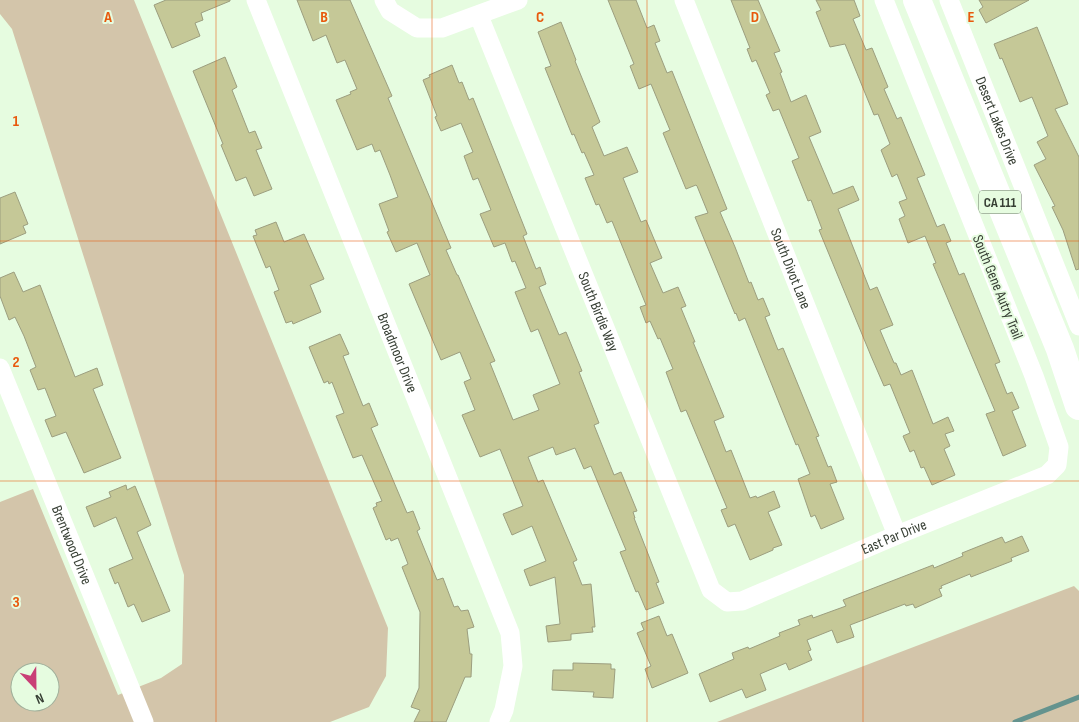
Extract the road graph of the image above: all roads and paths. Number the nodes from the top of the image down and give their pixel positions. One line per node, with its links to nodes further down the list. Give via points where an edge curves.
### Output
1 (256, 0): 15 (street, Broadmoor Drive, via 510,633 513,666)
2 (384, 0): 8 (street, via 390,11 418,28 442,28)
3 (518, 0): 8 (street)
4 (684, 0): 13 (street, South Divot Lane)
5 (884, 0): 12 (street, South Gene Autry Trail, via 1034,376 1059,447)
6 (917, 0): 11 (main road, CA 111, via 1060,349)
7 (949, 0): 9 (street, Desert Lakes Drive)
8 (479, 16): 14 (street, South Birdie Way, via 711,590)
9 (1079, 326)
10 (0, 368): 16 (street, Brentwood Drive)
11 (1079, 406)
12 (1057, 465): 13 (street, East Par Drive, via 1047,475)
13 (897, 536): 14 (street, East Par Drive, via 742,601)
14 (727, 602)
15 (501, 716)
16 (144, 722)

